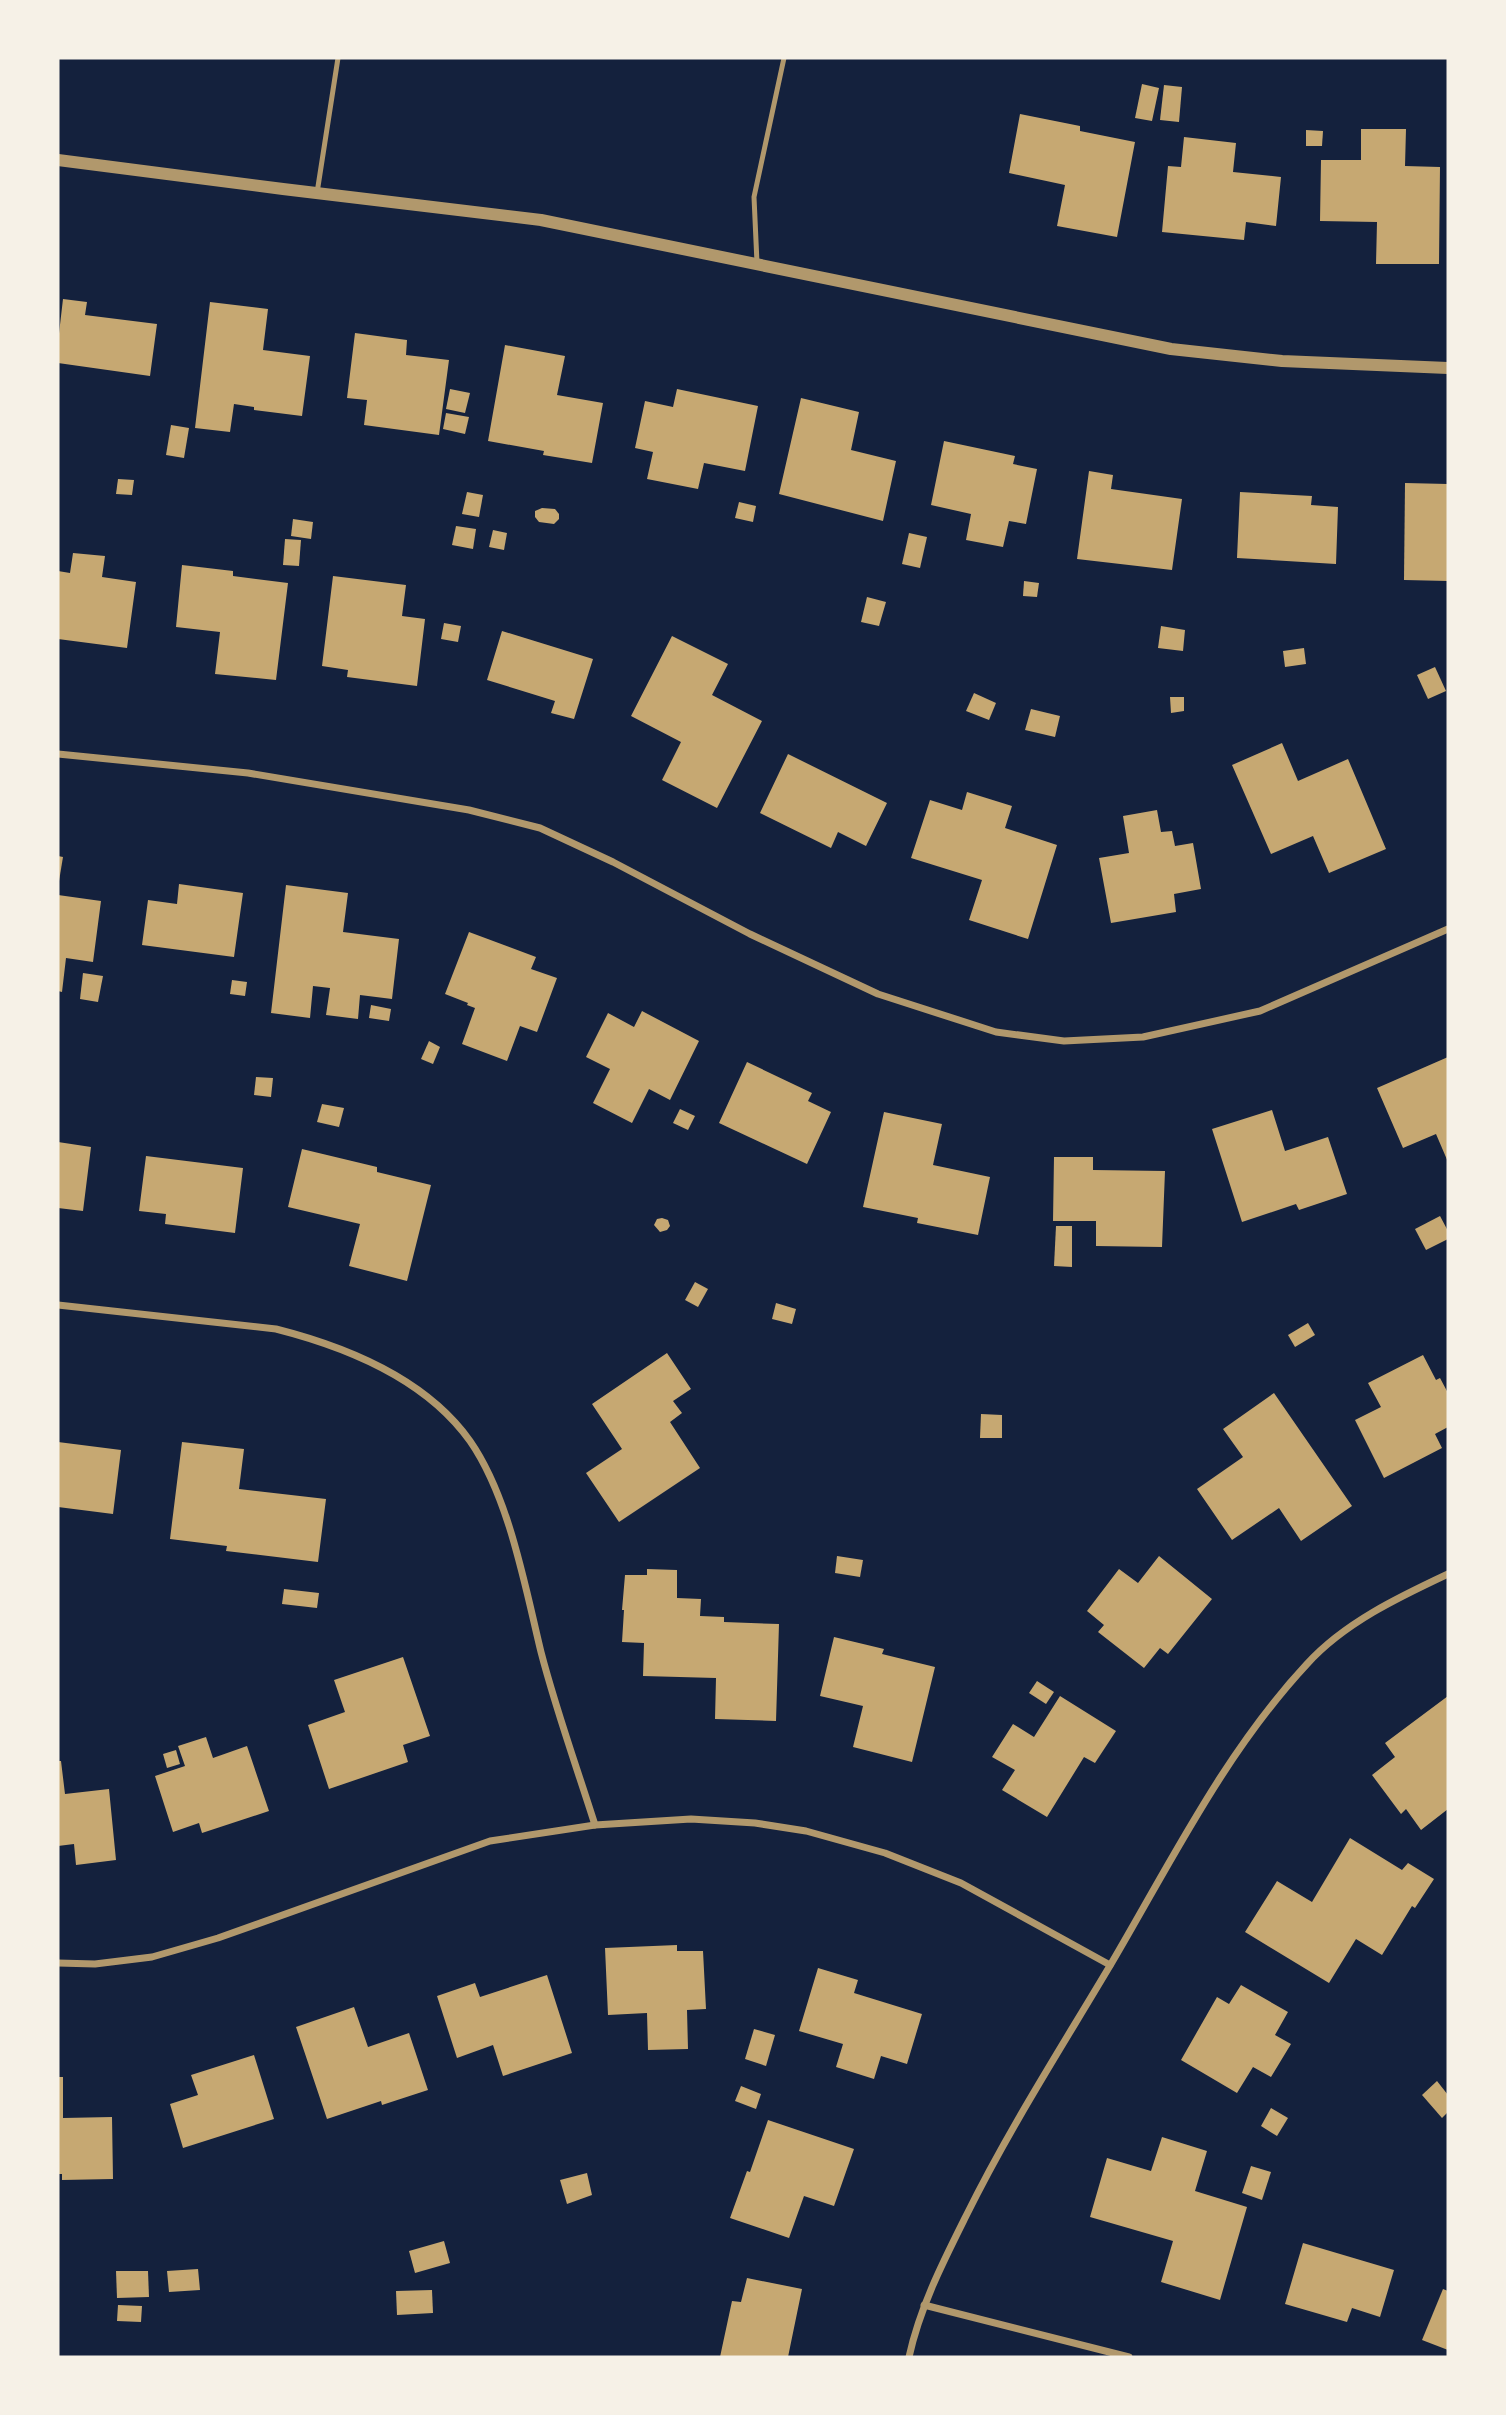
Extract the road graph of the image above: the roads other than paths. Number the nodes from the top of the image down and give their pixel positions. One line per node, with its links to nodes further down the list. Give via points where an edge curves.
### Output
1 (338, 58): 4 (lane)
2 (784, 58): 5 (lane, via 754,197)
3 (58, 160): 4 (street)
4 (317, 193): 5 (street, via 541,220)
5 (757, 263): 6 (street, via 1171,349 1282,361)
6 (1448, 368)
7 (58, 754): 8 (street, via 248,773 469,810 540,828 878,994 996,1032 1023,1036 1065,1041 1143,1037 1260,1011)
8 (1448, 929)
9 (58, 1305): 11 (street, via 276,1329 309,1337 398,1376 439,1406 470,1442 495,1490)
10 (1448, 1574): 13 (street, via 1389,1604 1308,1662 1253,1730 1198,1813)
11 (594, 1825): 12 (street, via 490,1841 152,1957); 13 (street, via 691,1819 755,1823 835,1838 961,1883)
12 (58, 1963)
13 (1110, 1965): 14 (street, via 989,2170)
14 (924, 2305): 15 (street); 16 (street)
15 (909, 2357)
16 (1129, 2357)

